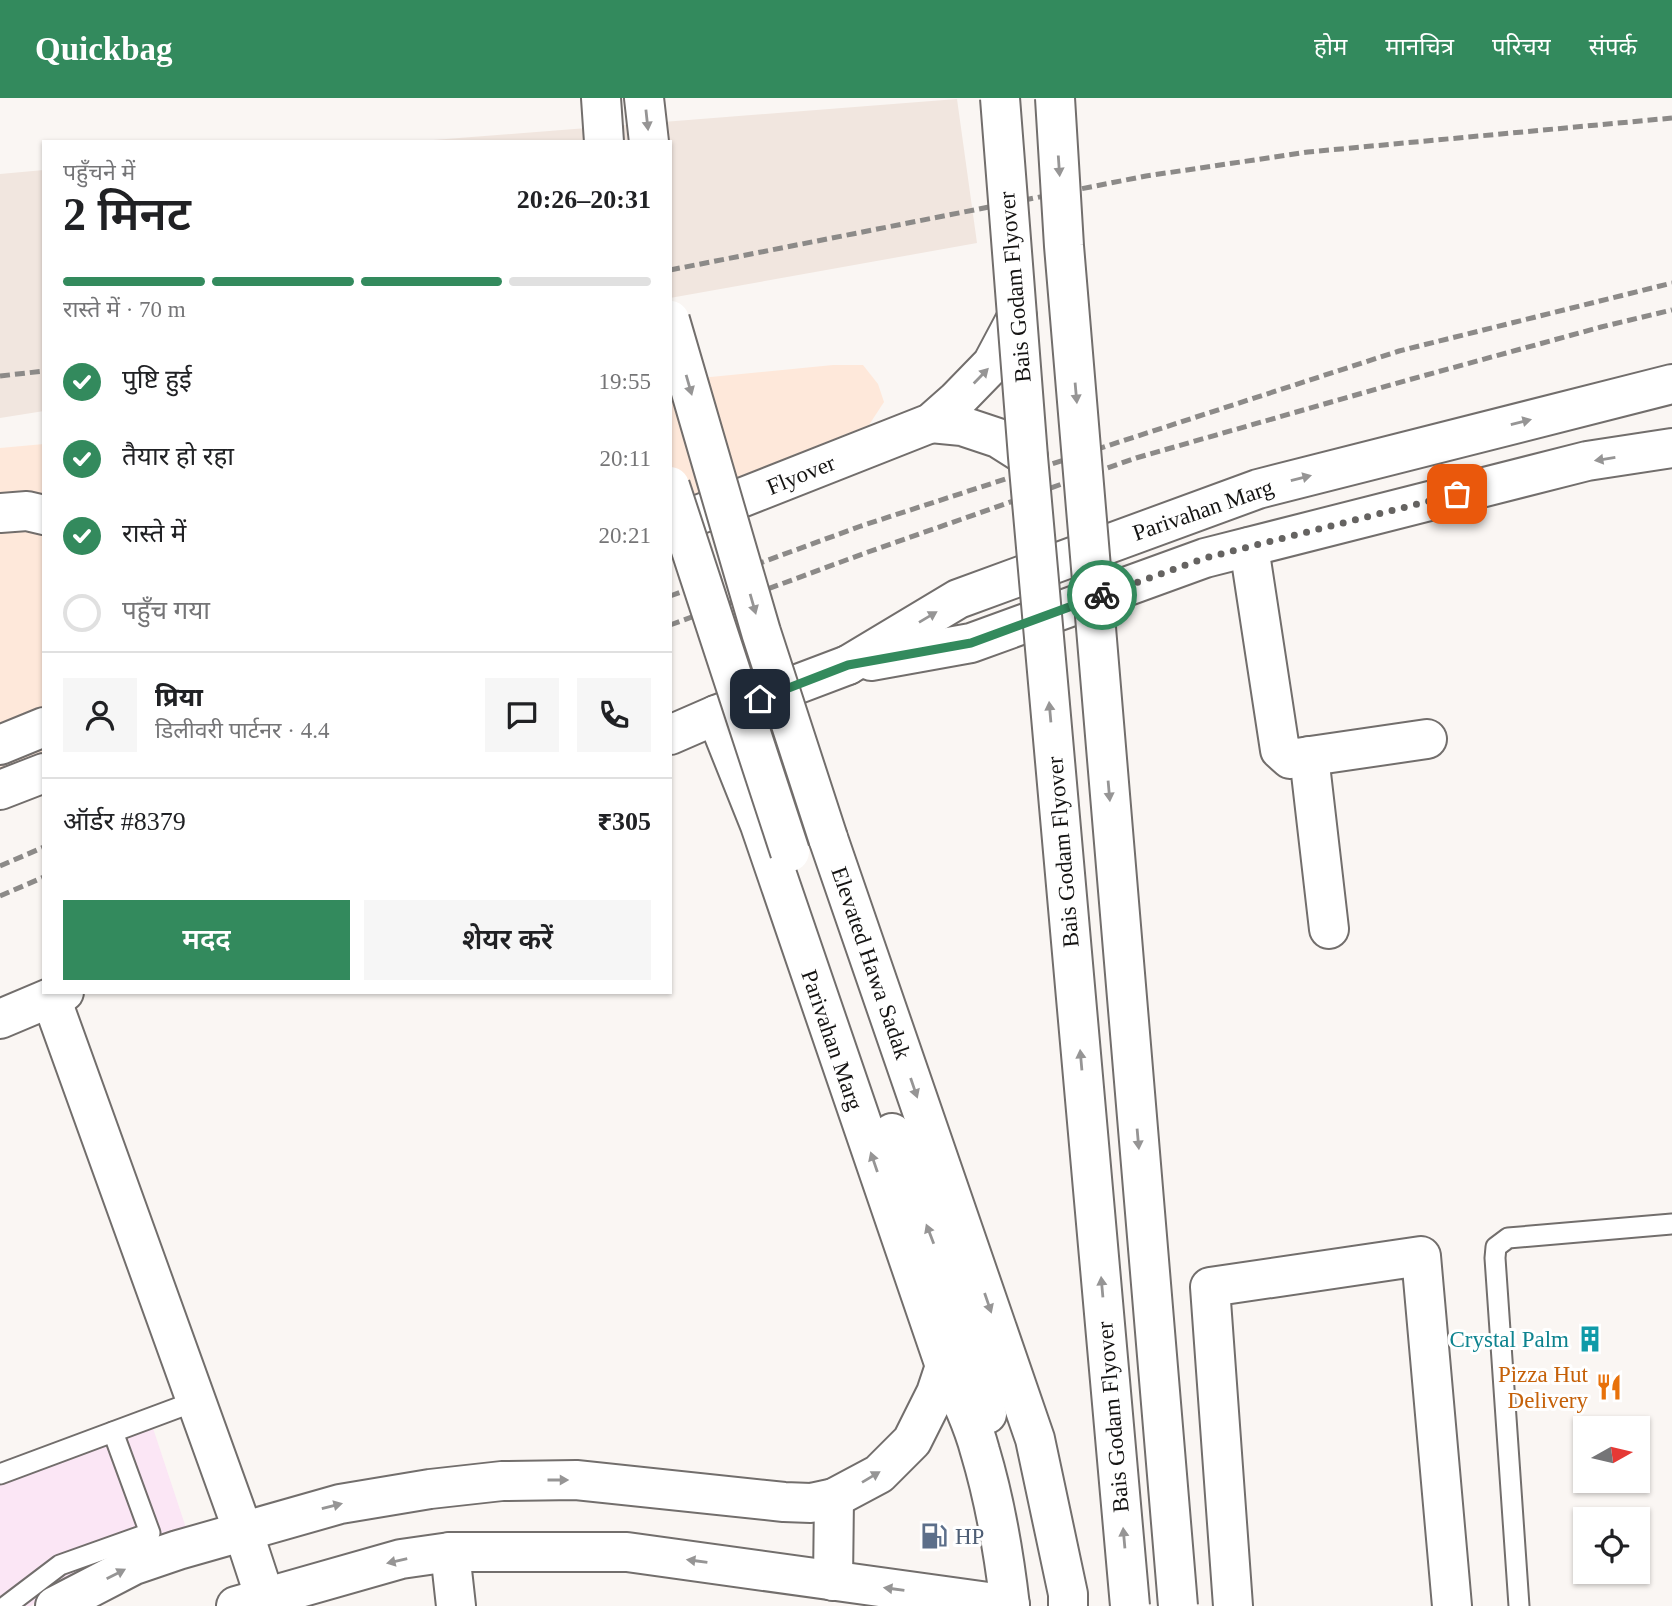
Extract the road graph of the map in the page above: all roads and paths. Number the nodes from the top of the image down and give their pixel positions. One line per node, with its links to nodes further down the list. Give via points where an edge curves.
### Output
1 (601, 98): 5 (street)
2 (644, 98): 6 (street, one-way to 6)
3 (1000, 98): 7 (street, Bais Godam Flyover, bridge)
4 (1055, 98): 46 (street, one-way to 46, bridge)
5 (604, 140)
6 (649, 140)
7 (1017, 317): 10 (street, Flyover, one-way to 7, via 992,364); 12 (street, Bais Godam Flyover, bridge)
8 (672, 327): 44 (street, Elevated Hawa Sadak, one-way to 44, bridge, via 765,645 1035,1439)
9 (1672, 384): 18 (street, Parivahan Marg, one-way to 9, via 958,599 1258,489)
10 (931, 423): 12 (street, Flyover, via 962,426 998,438); 16 (street, Flyover, bridge)
11 (1672, 448): 17 (street, Parivahan Marg, one-way to 17, via 1587,461)
12 (1028, 457): 45 (street, Bais Godam Flyover, one-way to 12, bridge)
13 (672, 492): 43 (street, Elevated Hawa Sadak, one-way to 13, bridge, via 1034,1595 957,1307 790,852)
14 (0, 513): 15 (street)
15 (42, 515)
16 (672, 525)
17 (1249, 547): 18 (street, Parivahan Marg, via 1205,558 971,643); 24 (street, via 1280,750 1290,759)
18 (848, 665): 19 (street)
19 (716, 715): 21 (street); 31 (street, Parivahan Marg, one-way to 19, via 760,825)
20 (42, 728): 23 (street)
21 (672, 734)
22 (1427, 739): 24 (street)
23 (0, 744)
24 (1309, 756): 27 (street)
25 (42, 774): 26 (street)
26 (0, 790)
27 (1329, 929)
28 (57, 995): 29 (street); 32 (street)
29 (0, 1019)
30 (1672, 1224): 49 (lane, via 1508,1238 1496,1247)
31 (945, 1366): 35 (street, one-way to 31, via 878,1474 912,1441); 43 (street, Parivahan Marg, via 980,1450)
32 (196, 1401): 33 (lane); 36 (street)
33 (113, 1432): 34 (lane); 40 (lane, via 150,1533 60,1565)
34 (0, 1474)
35 (834, 1498): 36 (street, one-way to 35, via 340,1504 502,1481 576,1480 811,1503); 38 (street)
36 (243, 1531): 39 (street); 41 (street, one-way to 36, via 134,1565)
37 (450, 1552): 38 (street, one-way to 37, via 627,1552); 39 (street, one-way to 39, via 401,1559); 42 (street)
38 (833, 1581): 43 (street, one-way to 38)
39 (250, 1602)
40 (6, 1606)
41 (55, 1606)
42 (456, 1606)
43 (1018, 1606)
44 (1068, 1606)
45 (1130, 1606)
46 (1178, 1606)
47 (1233, 1606): 48 (street, via 1210,1287 1421,1256)
48 (1452, 1606)
49 (1519, 1606)

